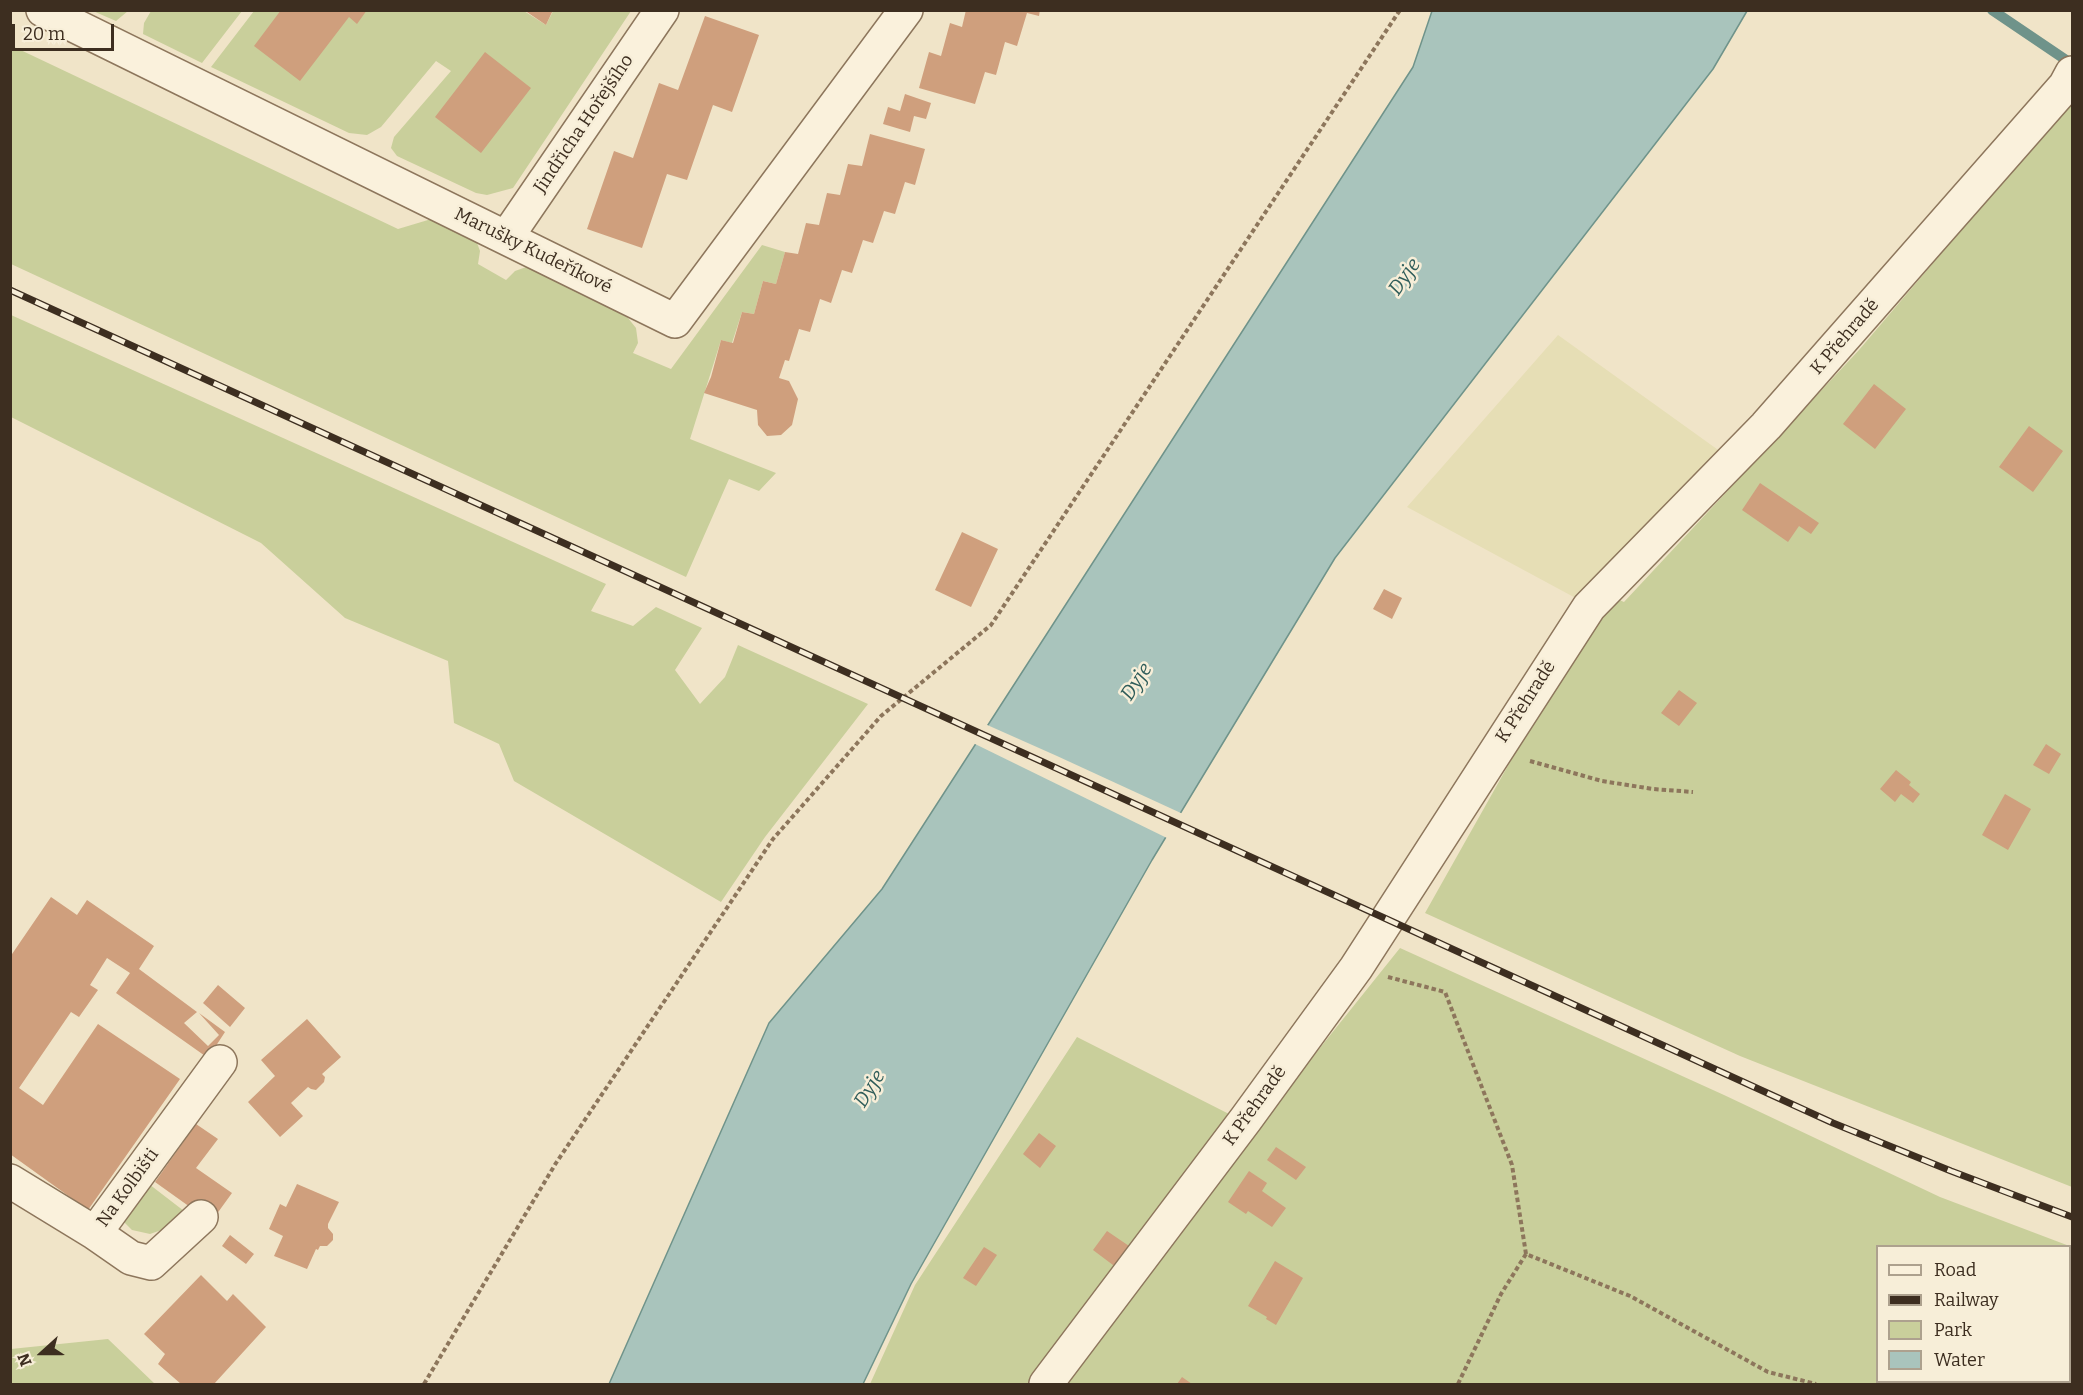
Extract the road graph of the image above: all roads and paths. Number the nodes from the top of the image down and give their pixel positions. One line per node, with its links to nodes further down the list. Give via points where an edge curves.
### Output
1 (43, 10): 6 (street, Marušky Kudeříkové)
2 (662, 10): 6 (street, Jindřicha Hořejšího)
3 (906, 10): 6 (street, Marušky Kudeříkové, via 675,321)
4 (1400, 10): 15 (path, via 990,625 880,716 773,839 556,1162)
5 (2073, 74): 7 (street, K Přehradě, via 1766,426 1589,606)
6 (506, 238)
7 (1495, 750): 8 (path, via 1602,781); 9 (street, K Přehradě)
8 (1693, 792)
9 (1356, 968): 14 (path, via 1444,992 1512,1165); 16 (street, K Přehradě)
10 (220, 1062): 13 (street, Na Kolbišti)
11 (10, 1181): 13 (street, Na Kolbišti)
12 (201, 1217): 13 (street, via 151,1263 131,1258)
13 (95, 1233)
14 (1526, 1254): 17 (path, via 1501,1294); 18 (path, via 1630,1296 1768,1372)
15 (424, 1384)
16 (1046, 1384)
17 (1458, 1384)
18 (1816, 1384)

